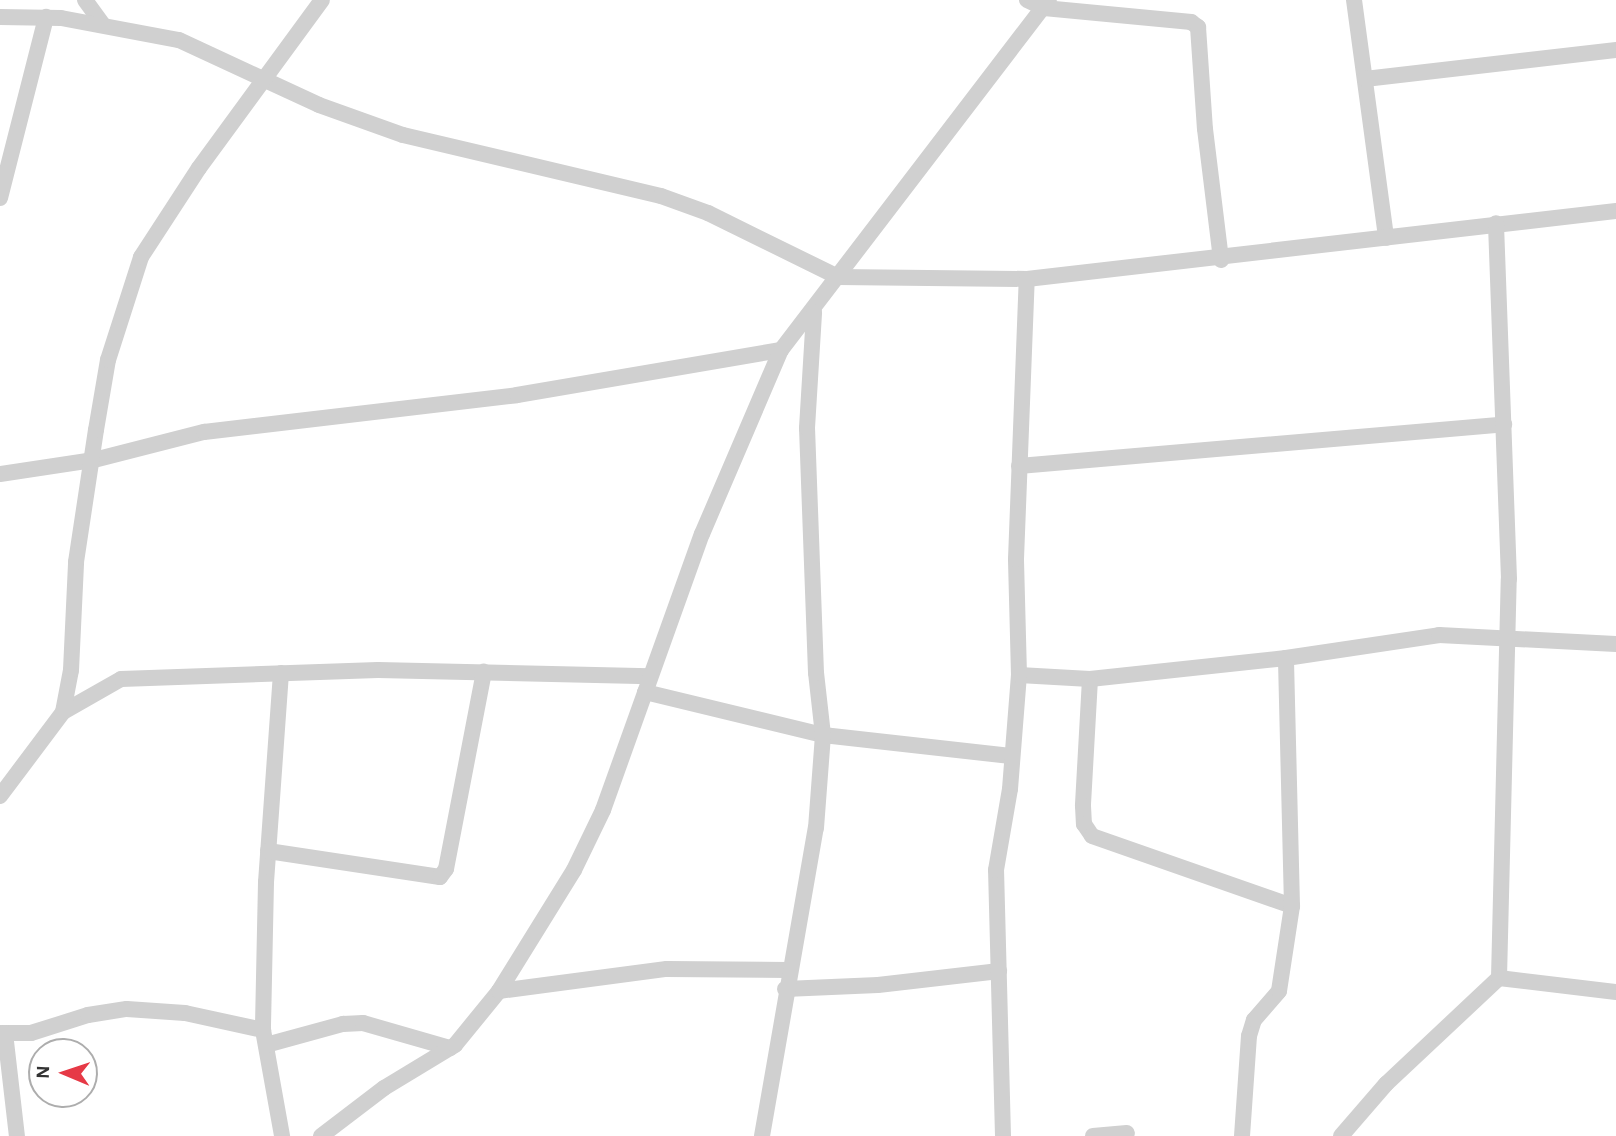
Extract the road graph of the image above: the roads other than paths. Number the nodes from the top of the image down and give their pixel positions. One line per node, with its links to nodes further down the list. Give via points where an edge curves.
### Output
1 (85, 0): 8 (street)
2 (322, 0): 10 (street)
3 (1027, 0): 5 (street)
4 (1354, 0): 11 (street)
5 (1046, 4): 16 (street, via 1191,22 1198,27); 17 (street)
6 (0, 17): 7 (street)
7 (46, 17): 8 (street); 12 (street)
8 (102, 23): 10 (street, via 179,40)
9 (1616, 50): 11 (street)
10 (265, 79): 17 (street, via 319,105 403,135 661,196 708,213); 22 (street, via 199,167 141,257 108,360)
11 (1365, 79): 15 (street)
12 (0, 198)
13 (1616, 211): 14 (street)
14 (1496, 223): 15 (street); 21 (street)
15 (1386, 238): 16 (street)
16 (1221, 260): 18 (street)
17 (838, 277): 18 (street); 19 (street)
18 (1027, 279): 23 (street)
19 (814, 312): 20 (street); 34 (street, via 807,428 816,673)
20 (781, 350): 22 (street, via 517,396 204,432); 32 (street, via 702,534)
21 (1504, 424): 23 (street); 25 (street, via 1509,579)
22 (94, 460): 24 (street); 33 (street, via 76,562 71,670)
23 (1020, 466): 30 (street)
24 (0, 474)
25 (1504, 641): 26 (street); 27 (street, via 1471,633 1439,635); 42 (street, via 1507,776)
26 (1616, 644)
27 (1286, 659): 31 (street); 39 (street)
28 (484, 672): 29 (street); 32 (street); 38 (street, via 446,869 440,877)
29 (281, 673): 33 (street, via 121,679); 38 (street)
30 (1019, 675): 31 (street); 35 (street)
31 (1090, 679): 39 (street, via 1083,806 1084,824 1092,836)
32 (648, 684): 34 (street); 44 (street, via 603,810 575,870)
33 (63, 712): 36 (street)
34 (823, 735): 35 (street); 40 (street, via 816,828)
35 (1011, 756): 41 (street, via 996,870)
36 (8, 775): 37 (street)
37 (0, 796)
38 (268, 850): 47 (street)
39 (1292, 906): 56 (street, via 1279,991 1254,1020 1249,1036)
40 (788, 970): 43 (street); 44 (street, via 667,970)
41 (999, 971): 43 (street, via 878,985); 54 (street)
42 (1499, 978): 45 (street); 57 (street, via 1386,1084)
43 (785, 989): 53 (street)
44 (499, 991): 48 (street)
45 (1616, 992)
46 (3, 1033): 47 (street, via 31,1033 88,1015 127,1009 184,1013); 50 (street)
47 (264, 1038): 48 (street, via 363,1023); 51 (street)
48 (450, 1048): 52 (street, via 384,1088)
49 (1127, 1133): 55 (street)
50 (17, 1136)
51 (282, 1136)
52 (321, 1136)
53 (762, 1136)
54 (1003, 1136)
55 (1093, 1136)
56 (1242, 1136)
57 (1341, 1136)

